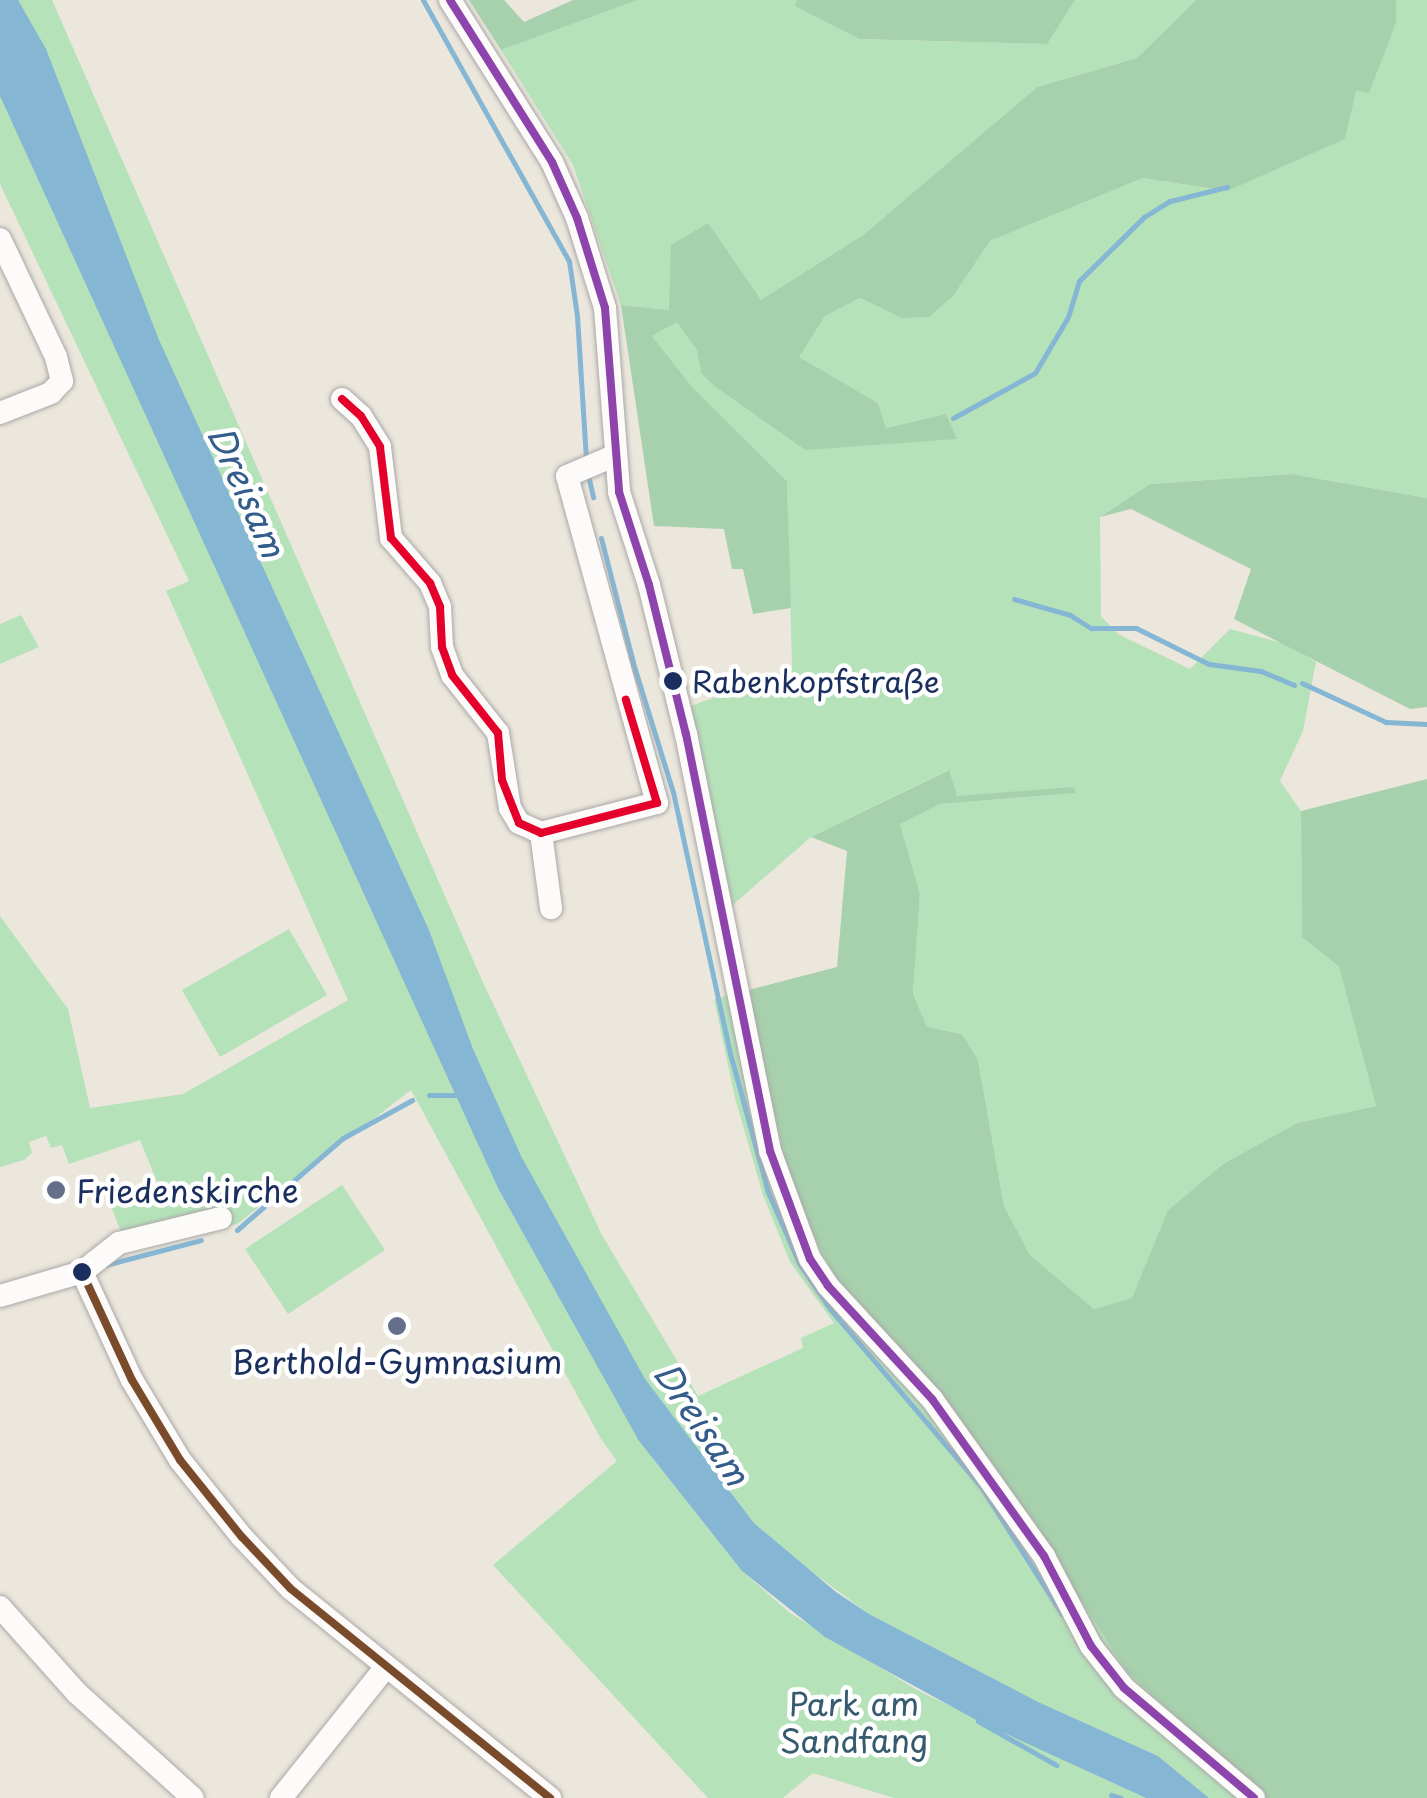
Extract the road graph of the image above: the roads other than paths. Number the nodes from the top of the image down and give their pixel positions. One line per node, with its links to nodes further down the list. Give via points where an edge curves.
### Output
1 (450, 0): 5 (street, via 552,162 577,218 605,308)
2 (0, 239): 4 (street, via 62,382)
3 (342, 399): 6 (street, via 362,416 380,447 390,538 430,583 452,674 498,733 510,808 519,824)
4 (0, 414)
5 (600, 461): 6 (street, via 567,476 657,803); 16 (street, via 623,506 648,585 686,734 758,1104 810,1259 932,1399 1044,1556 1091,1646 1124,1688)
6 (541, 832): 7 (street)
7 (551, 908)
8 (221, 1218): 9 (street, via 119,1243)
9 (82, 1272): 10 (street); 12 (street, via 132,1380 203,1490 291,1589)
10 (0, 1296)
11 (0, 1607): 13 (street, via 77,1693)
12 (385, 1668): 14 (street); 15 (street)
13 (193, 1798)
14 (281, 1798)
15 (550, 1798)
16 (1254, 1798)

